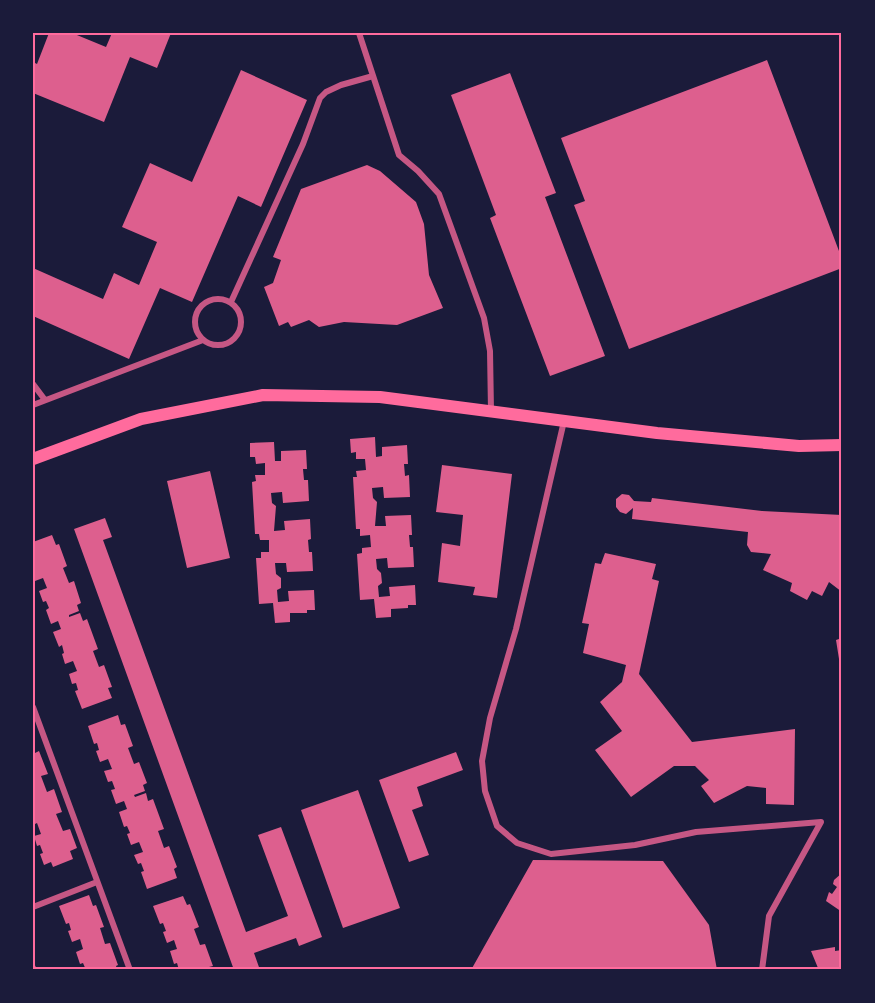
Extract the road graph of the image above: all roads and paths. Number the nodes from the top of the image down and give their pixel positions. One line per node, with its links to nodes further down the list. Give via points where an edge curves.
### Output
1 (359, 33): 2 (street)
2 (373, 76): 3 (street, via 341,85 320,98); 8 (street, via 399,155 440,194 449,217 484,318 490,351)
3 (231, 302): 4 (street, via 216,298 196,311 195,327); 4 (street, via 241,315 237,336 224,344)
4 (203, 340): 6 (street)
5 (33, 384): 6 (street)
6 (45, 400): 7 (street)
7 (33, 405)
8 (491, 412): 9 (main road); 11 (main road, via 380,397 263,395 141,419)
9 (564, 421): 10 (main road, via 787,445); 16 (street, via 482,761 485,791 497,826 517,843 551,854 635,845 696,832 821,822 769,916)
10 (842, 445)
11 (33, 459)
12 (33, 707): 13 (street)
13 (97, 882): 14 (street); 15 (street)
14 (33, 907)
15 (130, 970)
16 (762, 970)

